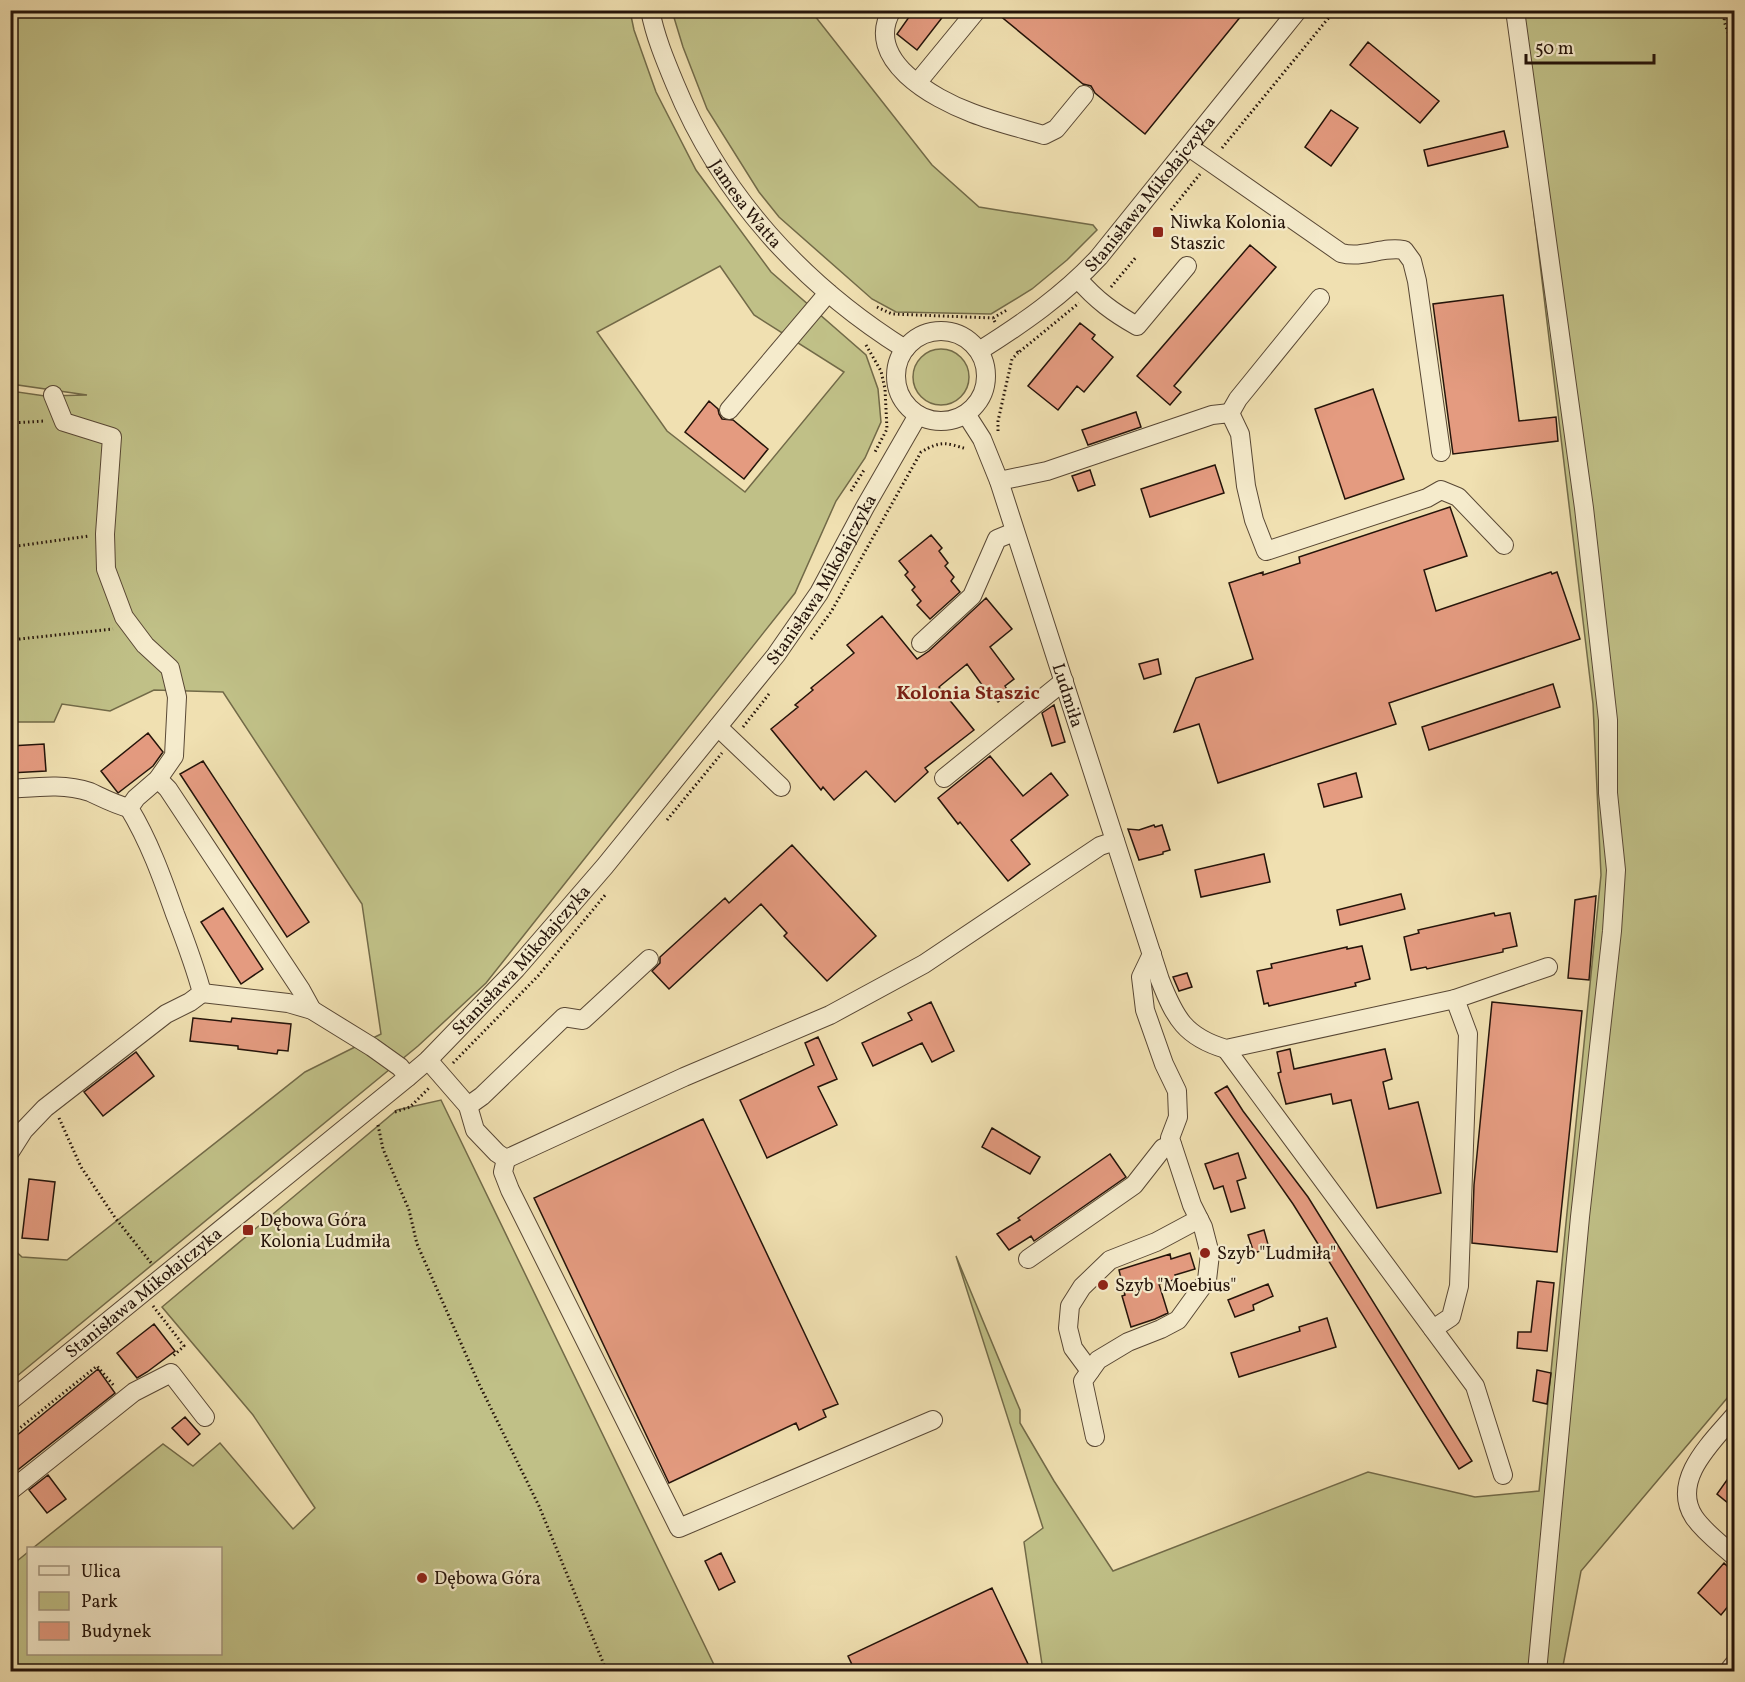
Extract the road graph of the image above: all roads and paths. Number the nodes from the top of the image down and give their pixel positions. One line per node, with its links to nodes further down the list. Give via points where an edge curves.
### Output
1 (650, 10): 16 (street, Jamesa Watta, via 688,115 734,192 767,234)
2 (892, 10): 9 (street, via 883,39 890,57)
3 (977, 10): 9 (street)
4 (1298, 10): 11 (street, Stanisława Mikołajczyka)
5 (1335, 10): 12 (path)
6 (1515, 10): 83 (street, via 1584,508 1608,720 1608,793 1616,870)
7 (1726, 10): 8 (path, via 1724,21)
8 (1734, 49)
9 (917, 83): 10 (street, via 971,113 1044,135 1056,129)
10 (1084, 95)
11 (1189, 147): 12 (street); 15 (street, Stanisława Mikołajczyka)
12 (1210, 162): 13 (path); 32 (street, via 1341,254 1404,250 1417,280)
13 (1171, 210)
14 (1186, 266): 15 (street, via 1137,326 1111,311)
15 (1078, 279): 22 (street, Stanisława Mikołajczyka)
16 (828, 293): 21 (street, Jamesa Watta); 25 (street)
17 (1320, 298): 26 (street)
18 (875, 307): 19 (path, via 892,314)
19 (993, 318)
20 (868, 347): 34 (path, via 881,371 887,429)
21 (905, 349): 22 (street, via 934,332 951,332 967,339); 28 (street, via 896,377 903,399)
22 (979, 351): 27 (street, via 985,364 985,385)
23 (1018, 353): 31 (path, via 1012,359 998,433)
24 (53, 395): 29 (street)
25 (729, 410)
26 (1230, 413): 33 (street, via 1212,415 1047,471); 37 (street, via 1240,434 1246,486 1266,551 1442,490 1458,497)
27 (966, 414): 28 (street, via 934,421); 31 (street, Ludmiła)
28 (918, 415): 43 (street, Stanisława Mikołajczyka, via 819,593)
29 (64, 422): 30 (path); 36 (street, via 112,437)
30 (10, 423)
31 (974, 444): 33 (street, Ludmiła)
32 (1442, 452)
33 (999, 481): 35 (street, Ludmiła)
34 (851, 491)
35 (1014, 532): 41 (street, via 997,539 972,596); 42 (street, Ludmiła)
36 (105, 534): 38 (path); 39 (street, via 106,569)
37 (1504, 545)
38 (10, 547)
39 (130, 626): 40 (path); 45 (street, via 170,668 177,697 174,756)
40 (10, 640)
41 (921, 643)
42 (1064, 681): 44 (street); 49 (street, Ludmiła)
43 (718, 727): 46 (street); 57 (street, Stanisława Mikołajczyka, via 524,961)
44 (944, 778)
45 (158, 779): 48 (street); 55 (street)
46 (781, 787)
47 (10, 789): 48 (street, via 55,785 89,792)
48 (129, 808): 53 (street, via 158,869)
49 (1115, 841): 50 (street, Ludmiła); 64 (street, via 1101,846 924,964 830,1015)
50 (1152, 954): 56 (street, Ludmiła, via 1168,999 1184,1026 1205,1043); 62 (street, via 1141,977 1144,1010 1177,1091 1178,1117 1170,1138)
51 (649, 959): 60 (street, via 583,1020 564,1017)
52 (1548, 967): 54 (street)
53 (202, 993): 55 (street); 59 (street, via 166,1014)
54 (1455, 999): 56 (street); 69 (street, via 1467,1034 1459,1286 1451,1317)
55 (312, 1010): 58 (street, via 372,1047)
56 (1226, 1049): 69 (street)
57 (428, 1060): 58 (street, Stanisława Mikołajczyka); 60 (street)
58 (408, 1077): 73 (street, Stanisława Mikołajczyka)
59 (52, 1102): 63 (street, via 24,1130); 67 (path, via 81,1167)
60 (468, 1106): 64 (street, via 476,1130)
61 (376, 1117): 82 (path, via 382,1149 409,1210 417,1244 539,1506)
62 (1172, 1145): 65 (street); 66 (street, via 1163,1148 1134,1185)
63 (10, 1152)
64 (506, 1159): 76 (street, via 503,1172 510,1190 679,1528)
65 (1199, 1220): 70 (street, via 1210,1254 1207,1280 1194,1300 1178,1320 1128,1342 1098,1360); 70 (street, via 1110,1260 1082,1287 1070,1306 1068,1328 1073,1348)
66 (1028, 1259)
67 (153, 1265)
68 (150, 1303): 71 (path, via 184,1346 164,1365)
69 (1433, 1329): 79 (street, via 1475,1386)
70 (1090, 1371): 78 (street, via 1083,1381)
71 (171, 1373): 72 (street); 75 (street)
72 (125, 1399): 77 (path, via 98,1366); 80 (street)
73 (10, 1401)
74 (1734, 1416): 81 (street, via 1701,1456 1688,1484 1692,1515)
75 (205, 1417)
76 (933, 1420)
77 (10, 1436)
78 (1095, 1437)
79 (1503, 1475)
80 (10, 1491)
81 (1734, 1556)
82 (607, 1671)
83 (1538, 1671)

